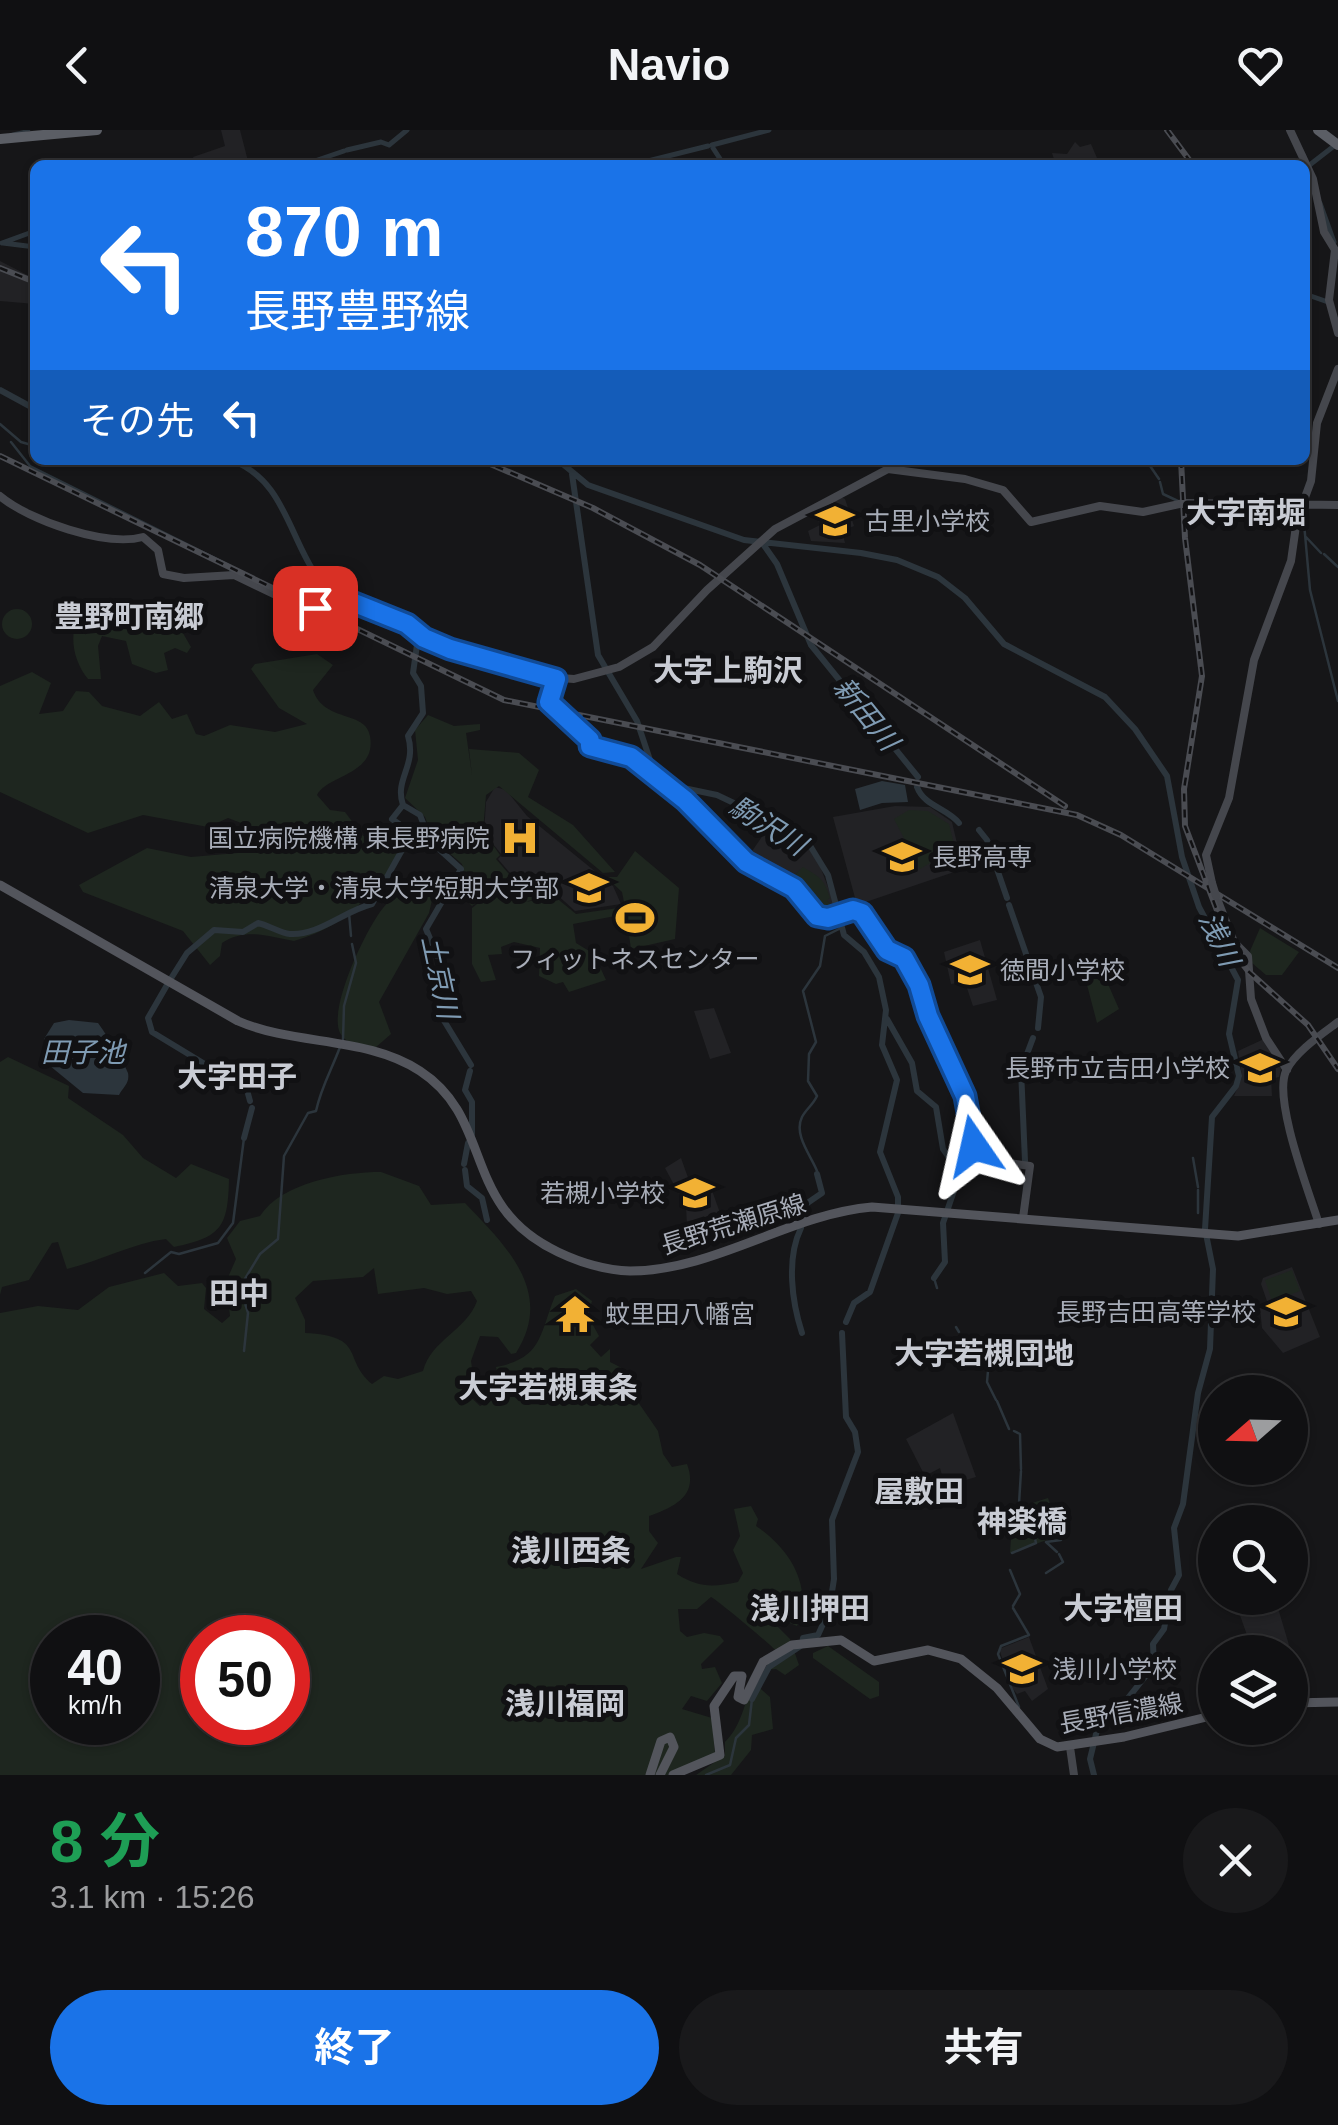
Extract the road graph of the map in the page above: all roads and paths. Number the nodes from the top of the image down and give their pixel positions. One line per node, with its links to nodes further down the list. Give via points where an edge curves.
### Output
1 (96, 130): 4 (highway)
2 (1290, 130): 6 (main road)
3 (1318, 130): 5 (highway)
4 (0, 139)
5 (1338, 145)
6 (1304, 160)
7 (1310, 173): 8 (main road, via 1335,250 1330,300)
8 (1338, 333)
9 (1338, 369): 12 (main road, via 1317,423)
10 (0, 496): 13 (main road, via 68,532 112,541 143,538 158,550 162,574 234,575 312,612 336,600 407,624 450,649)
11 (1338, 504): 12 (main road)
12 (1301, 506): 13 (main road, via 1182,504 1143,512 1100,506 1031,522 1003,490 888,469 814,505 760,543 660,642 606,672); 16 (main road, bridge, via 1291,562 1254,660 1230,798 1206,855 1234,942 1248,956 1251,999)
13 (556, 679): 17 (main road, via 549,702 590,746 631,757 746,862 794,888 817,916 862,913 887,950 904,958 965,1096 974,1158 1030,1166)
14 (0, 885): 17 (main road, 長野荒瀬原線, via 238,1021 394,1057 432,1080 462,1120 509,1220 534,1240 592,1265 662,1268 840,1212 896,1208)
15 (1338, 1022): 16 (main road)
16 (1286, 1070): 19 (main road, via 1284,1089)
17 (1023, 1218): 19 (main road, 長野荒瀬原線, via 1250,1236)
18 (1338, 1219): 19 (main road, 長野荒瀬原線)
19 (1319, 1224)
20 (1338, 1702): 21 (main road)
21 (1308, 1703)
22 (1198, 1719): 23 (main road, 長野信濃線)
23 (1070, 1747): 26 (main road, 長野信濃線, via 1044,1742 997,1688 961,1660 928,1650 872,1661 842,1640 802,1642 765,1659 742,1700 742,1676 734,1676 714,1706 720,1756); 27 (main road)
24 (650, 1775): 25 (main road, via 661,1741 670,1737 674,1747)
25 (660, 1775)
26 (672, 1775)
27 (1074, 1775)

